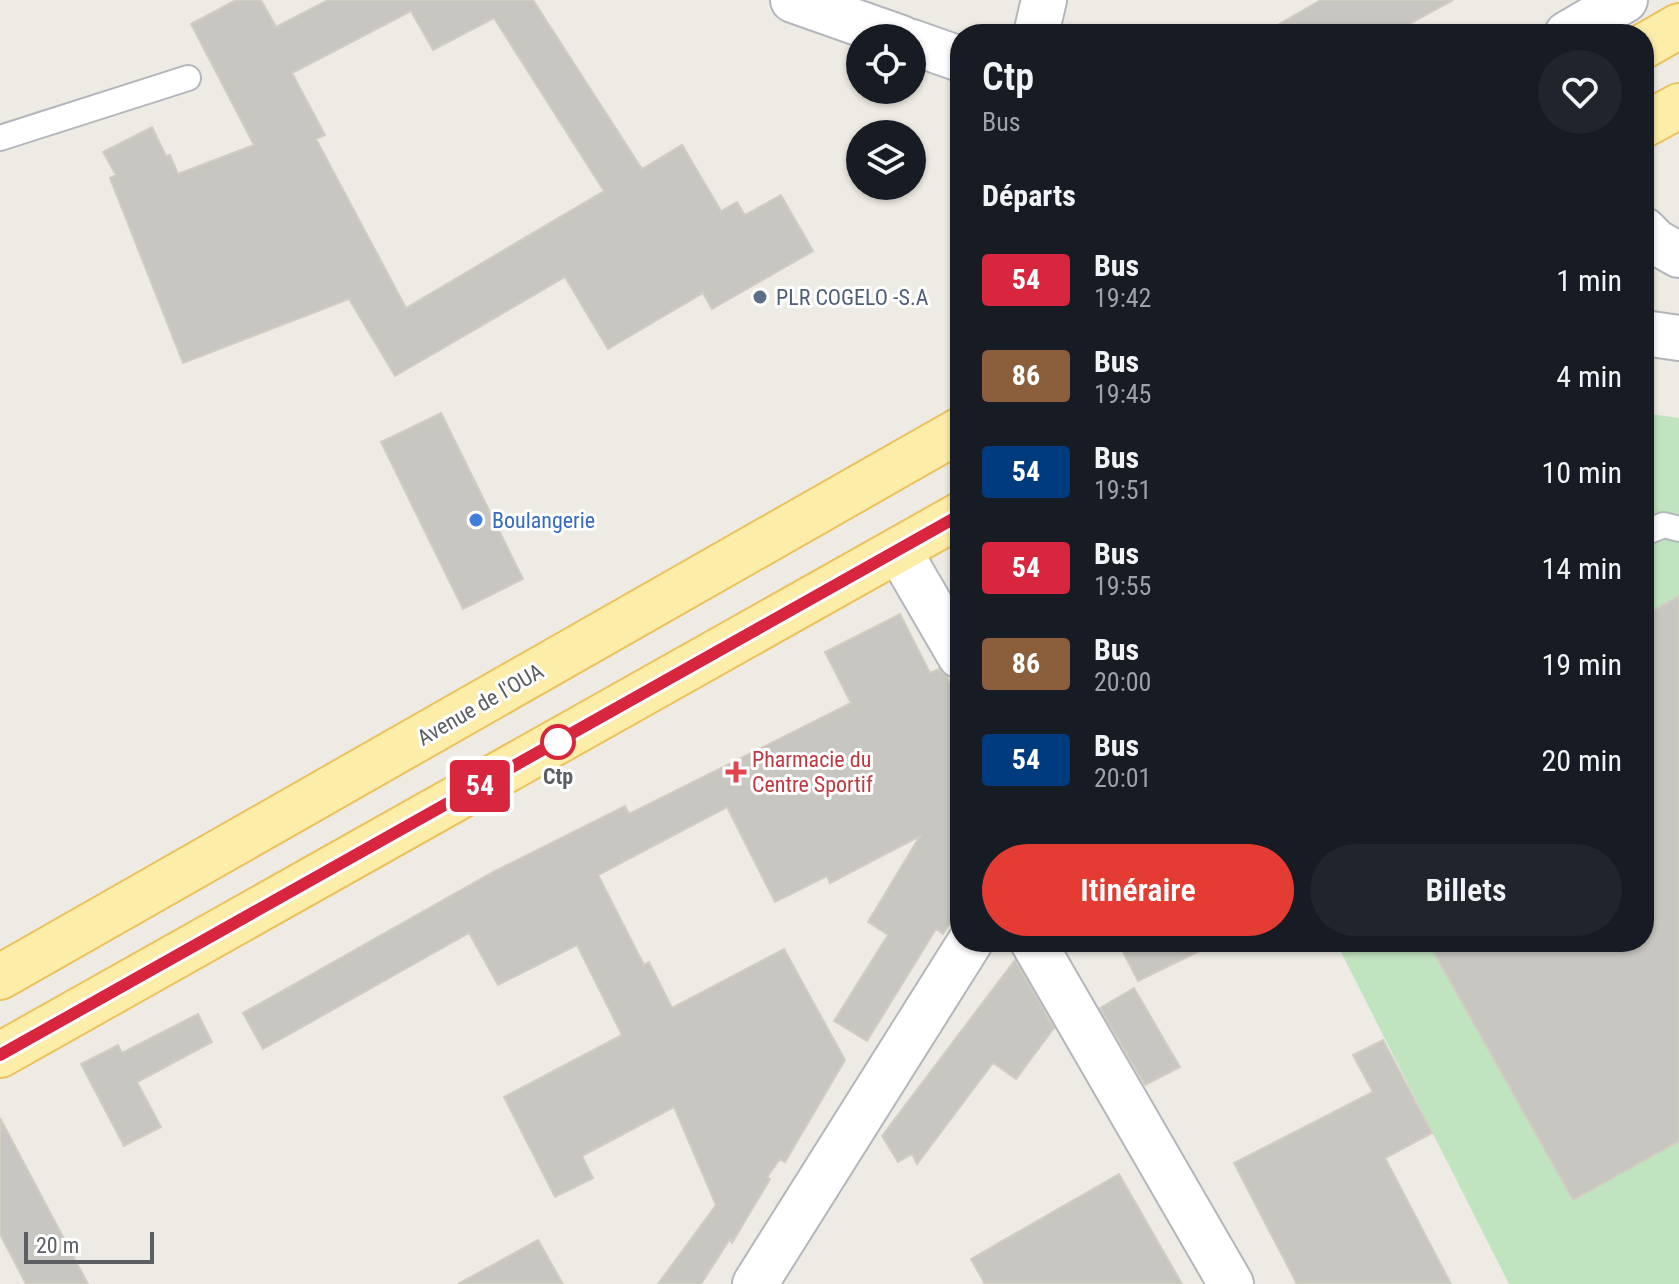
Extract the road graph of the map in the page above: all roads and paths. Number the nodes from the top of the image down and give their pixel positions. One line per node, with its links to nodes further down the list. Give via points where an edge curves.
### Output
1 (793, 0): 4 (street)
2 (1044, 0): 5 (street)
3 (1625, 0): 6 (street)
4 (861, 24)
5 (1038, 24)
6 (1584, 24)
7 (1679, 26): 8 (main road)
8 (1654, 40)
9 (926, 47): 10 (street)
10 (950, 55)
11 (188, 78): 14 (lane)
12 (1679, 106): 13 (main road)
13 (1654, 120)
14 (0, 138)
15 (1654, 240): 16 (street)
16 (1679, 255)
17 (1654, 334): 18 (street)
18 (1679, 338)
19 (950, 436): 27 (main road, Avenue de l'OUA)
20 (950, 521): 23 (main road)
21 (1654, 529): 22 (lane)
22 (1679, 529)
23 (899, 551): 24 (street); 28 (main road)
24 (950, 639)
25 (964, 952): 29 (street)
26 (1039, 952): 30 (street)
27 (0, 977)
28 (0, 1055)
29 (755, 1284)
30 (1231, 1284)

